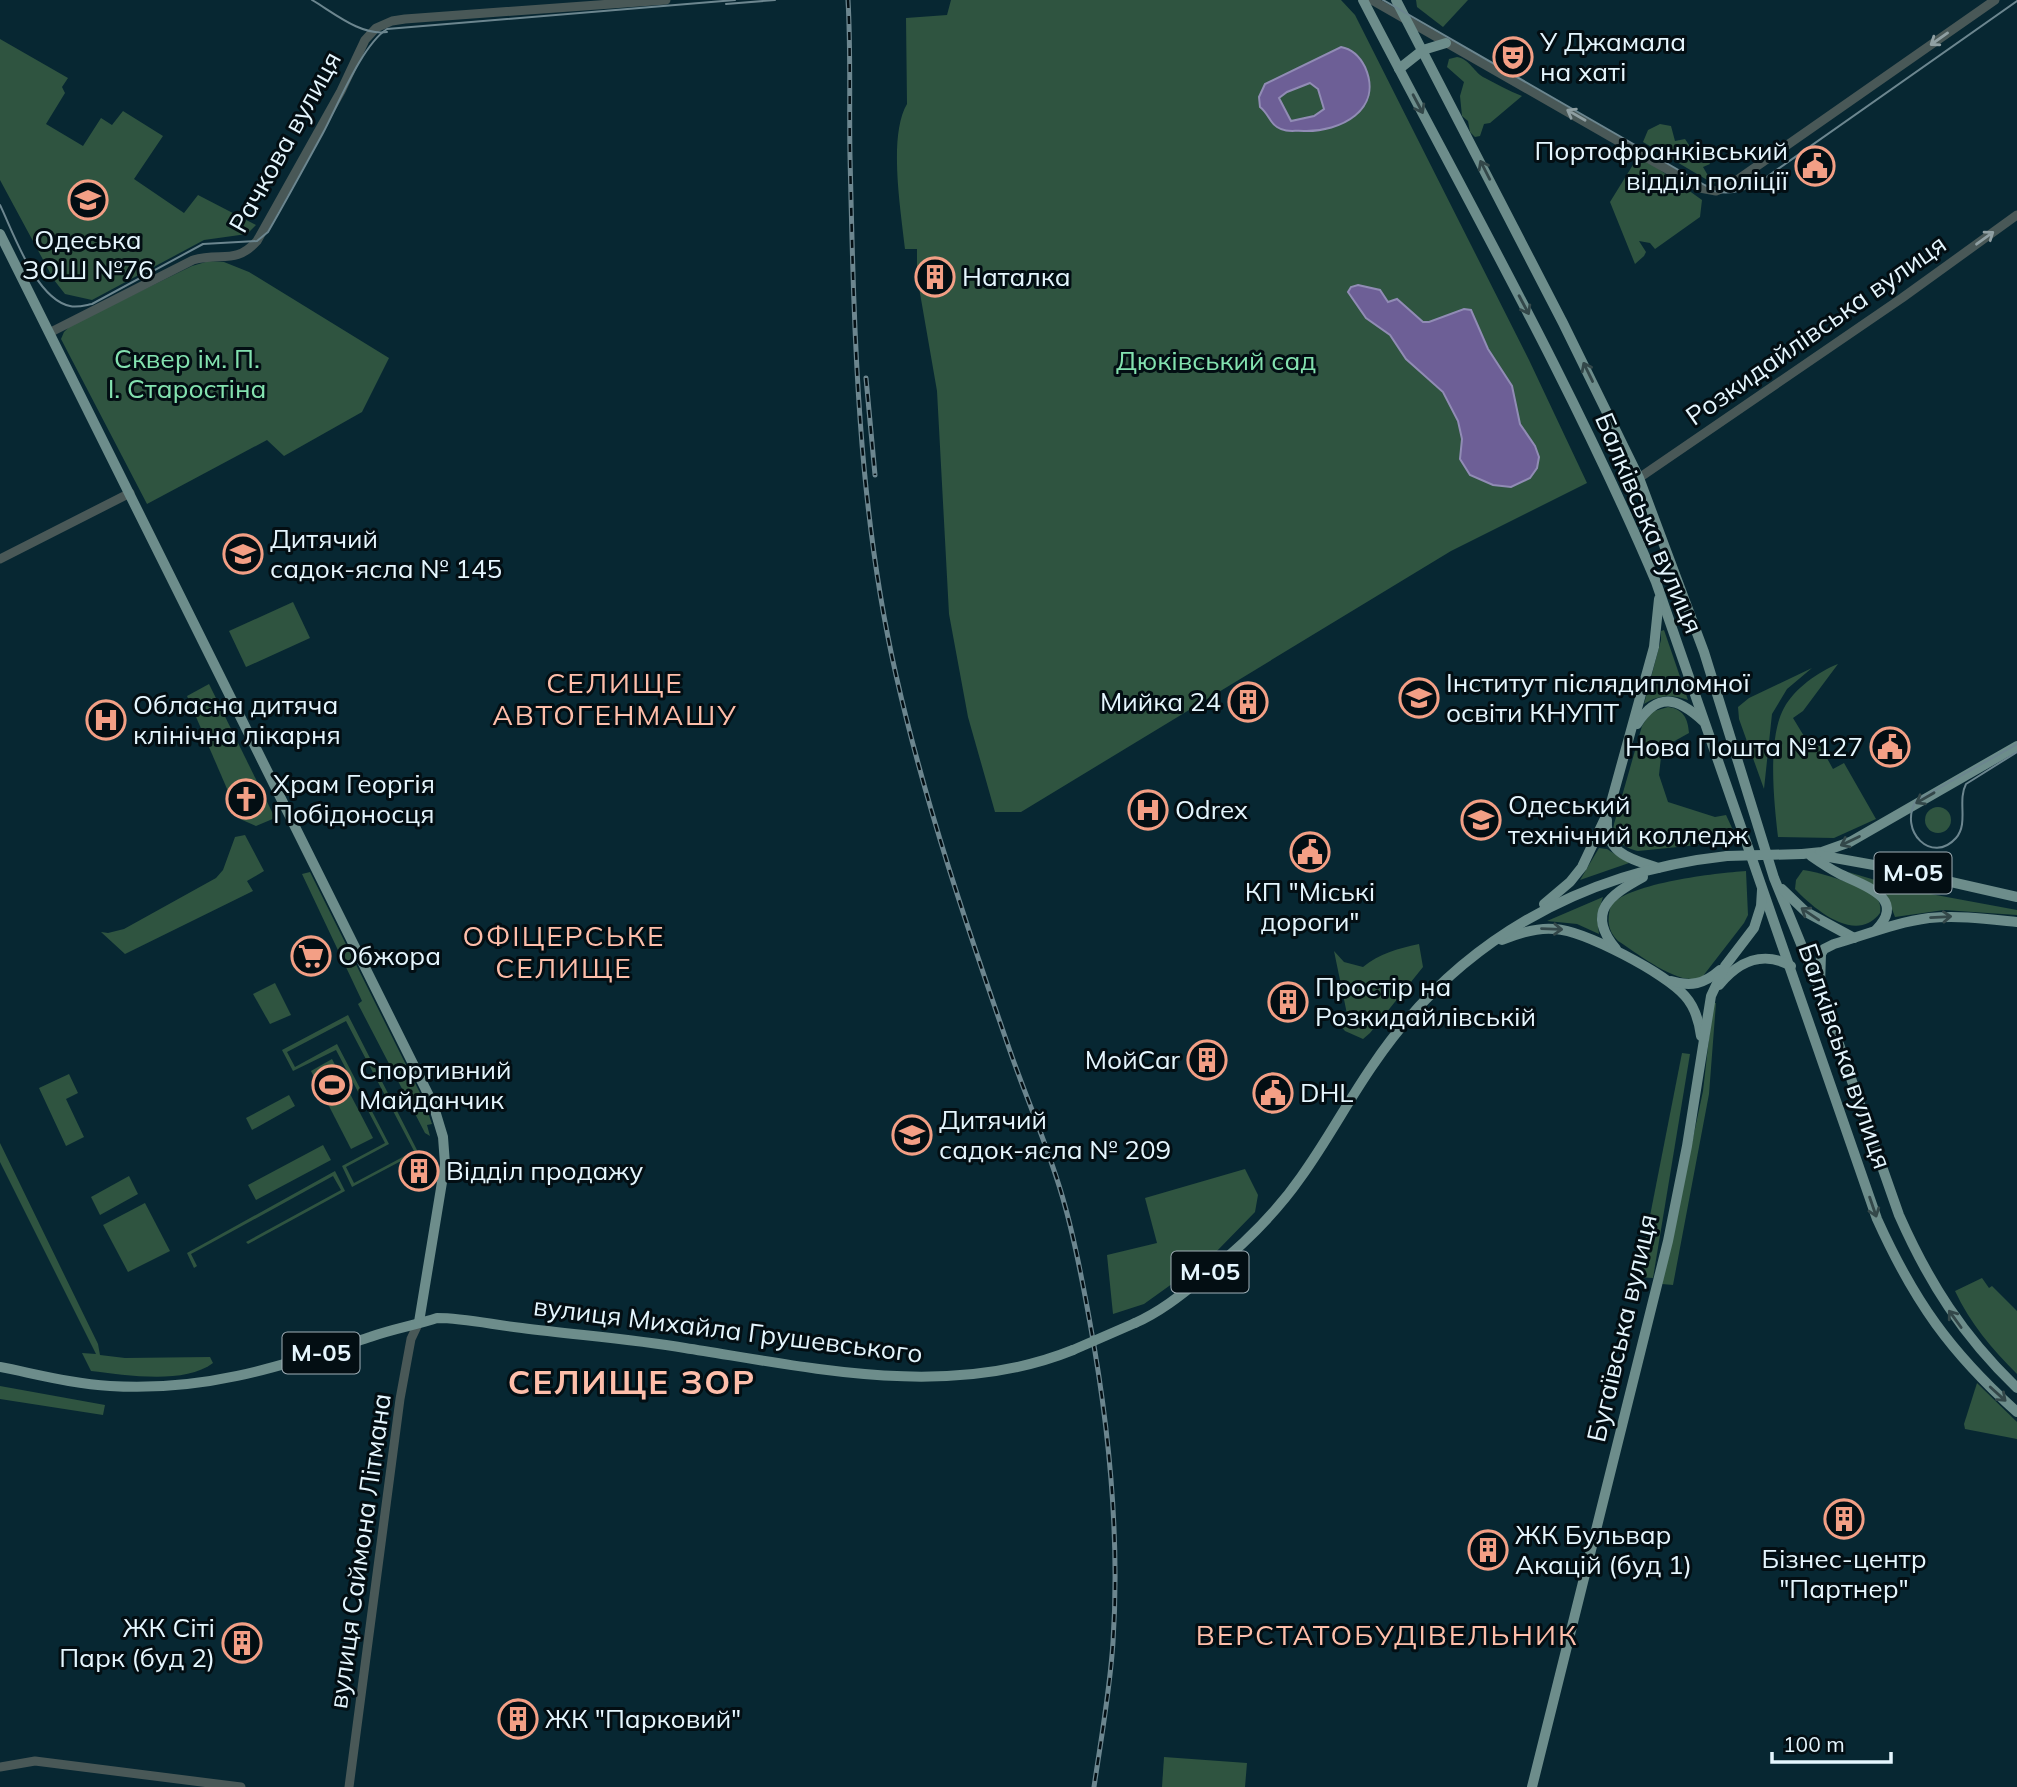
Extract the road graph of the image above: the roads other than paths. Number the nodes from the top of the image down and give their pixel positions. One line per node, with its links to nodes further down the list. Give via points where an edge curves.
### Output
1 (666, 0): 12 (street, Рачкова вулиця, via 392,21 376,28 365,40 341,92 247,252 193,260)
2 (1363, 0): 9 (main road, Балківська вулиця)
3 (1372, 0): 6 (street)
4 (1396, 0): 6 (main road, Балківська вулиця)
5 (1995, 0): 7 (street, one-way to 7, via 1722,190 1700,188)
6 (1409, 23): 7 (street); 8 (main road, Балківська вулиця)
7 (1446, 43): 8 (main road)
8 (1423, 50): 9 (main road); 13 (main road, Балківська вулиця, one-way to 8)
9 (1399, 69): 16 (main road, Балківська вулиця, one-way to 16, via 1543,340)
10 (2017, 215): 13 (street, Розкидайлівська вулиця, one-way to 10)
11 (0, 234): 12 (main road)
12 (51, 332): 14 (main road)
13 (1639, 478): 23 (main road, Балківська вулиця, via 1704,652)
14 (130, 493): 15 (street); 38 (main road, via 433,1104 445,1164)
15 (0, 559)
16 (1660, 594): 17 (main road, Балківська вулиця); 18 (main road, via 1654,647)
17 (1705, 723): 18 (main road, via 1681,704 1659,702 1648,709); 24 (main road, Балківська вулиця)
18 (1630, 735): 20 (main road)
19 (2017, 746): 21 (main road, one-way to 21, via 1850,842)
20 (1609, 810): 22 (main road, via 1606,831 1613,846); 26 (main road, via 1577,875)
21 (1805, 855): 22 (main road, вулиця Михайла Грушевського / М-05, bridge, via 1727,856); 25 (main road, М-05, via 1885,867); 28 (main road, via 1881,896 1887,914)
22 (1660, 868): 26 (main road, вулиця Михайла Грушевського / М-05, via 1592,888); 31 (main road, via 1618,891 1606,904 1604,929)
23 (1774, 878): 29 (main road, one-way to 23, via 1806,912); 35 (main road, Балківська вулиця)
24 (1763, 888): 32 (main road, Бугаївська вулиця, via 1754,928); 33 (main road, Балківська вулиця)
25 (2017, 897)
26 (1528, 917): 30 (main road, вулиця Михайла Грушевського / М-05)
27 (2017, 922): 28 (main road, one-way to 27, via 1943,917)
28 (1875, 931): 29 (main road)
29 (1854, 938): 35 (main road, via 1824,949)
30 (1486, 946): 31 (main road, one-way to 31, via 1530,930 1555,929); 38 (main road, вулиця Михайла Грушевського / М-05, bridge, via 1403,1024 1301,1177 1234,1252 1162,1309 1039,1362 974,1374 906,1377 808,1368 454,1318)
31 (1620, 953): 34 (main road)
32 (1724, 966): 34 (main road, via 1694,985); 36 (main road, Бугаївська вулиця)
33 (1791, 966): 36 (main road, via 1772,958 1748,962); 41 (main road, Балківська вулиця, one-way to 41, via 1892,1253 1956,1353)
34 (1666, 980): 37 (main road, via 1693,1009)
35 (1821, 993): 40 (main road, Балківська вулиця, one-way to 35, via 1971,1341 1913,1248)
36 (1711, 996): 37 (main road, Бугаївська вулиця)
37 (1702, 1050): 45 (main road, Бугаївська вулиця, via 1657,1291)
38 (419, 1322): 39 (main road, вулиця Михайла Грушевського / М-05, via 277,1367 195,1385 111,1387); 44 (street, вулиця Саймона Літмана, via 411,1339 400,1399)
39 (0, 1367)
40 (2017, 1388)
41 (2017, 1412)
42 (0, 1768): 43 (street, via 35,1761)
43 (241, 1787)
44 (349, 1787)
45 (1532, 1787)

